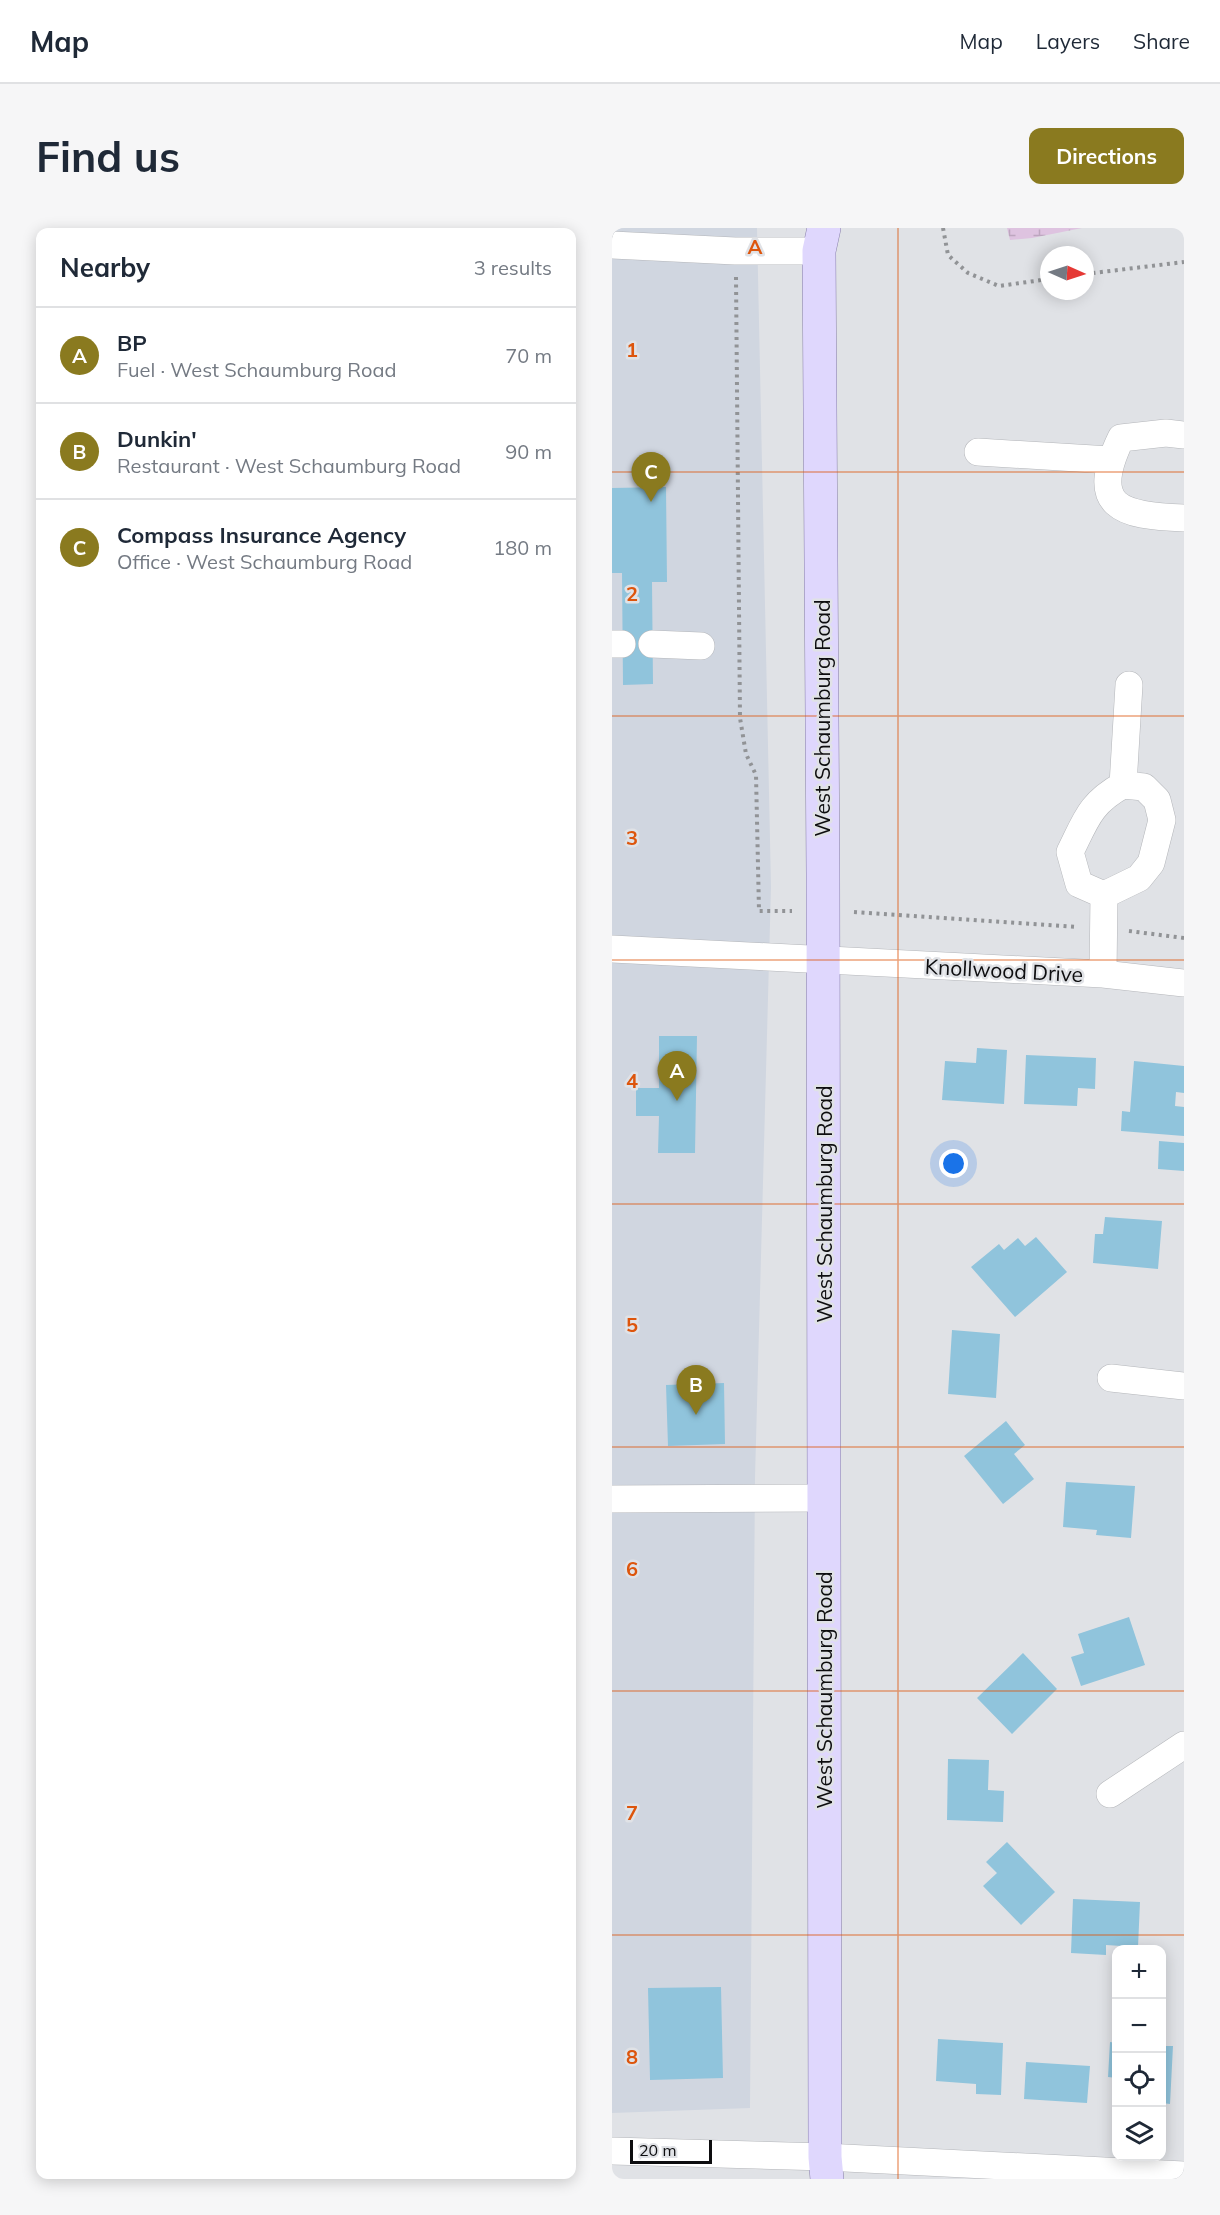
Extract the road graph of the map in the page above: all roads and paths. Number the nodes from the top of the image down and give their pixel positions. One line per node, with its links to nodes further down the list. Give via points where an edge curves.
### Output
1 (943, 228): 7 (path, via 948,255 968,273 999,286)
2 (819, 236): 4 (street); 22 (main road, West Schaumburg Road)
3 (612, 245): 4 (street)
4 (735, 251): 17 (path, via 740,718 746,754 756,775)
5 (1184, 262): 6 (path)
6 (1094, 273)
7 (1040, 280)
8 (1184, 435): 10 (street, via 1121,438)
9 (978, 452): 10 (street)
10 (1110, 460): 11 (street, via 1106,485 1113,502 1130,512)
11 (1184, 518)
12 (652, 644): 13 (street)
13 (701, 645)
14 (1129, 686): 15 (street)
15 (1123, 785): 16 (street, via 1105,795 1091,811 1070,852 1079,884); 16 (street, via 1144,787 1157,801 1162,820 1151,863 1139,878)
16 (1104, 895): 19 (street)
17 (759, 911)
18 (870, 912): 19 (path)
19 (1104, 929): 20 (path); 23 (street)
20 (1184, 938)
21 (612, 949): 22 (street, Knollwood Drive)
22 (823, 961): 23 (street, Knollwood Drive); 27 (main road, West Schaumburg Road)
23 (1103, 974): 24 (street, Knollwood Drive)
24 (1184, 983)
25 (1111, 1378): 26 (street)
26 (1184, 1386)
27 (824, 1498): 28 (street); 32 (main road, West Schaumburg Road)
28 (612, 1499)
29 (1184, 1745): 30 (street)
30 (1110, 1794)
31 (612, 2151): 32 (street)
32 (824, 2172): 33 (street)
33 (1184, 2175)

